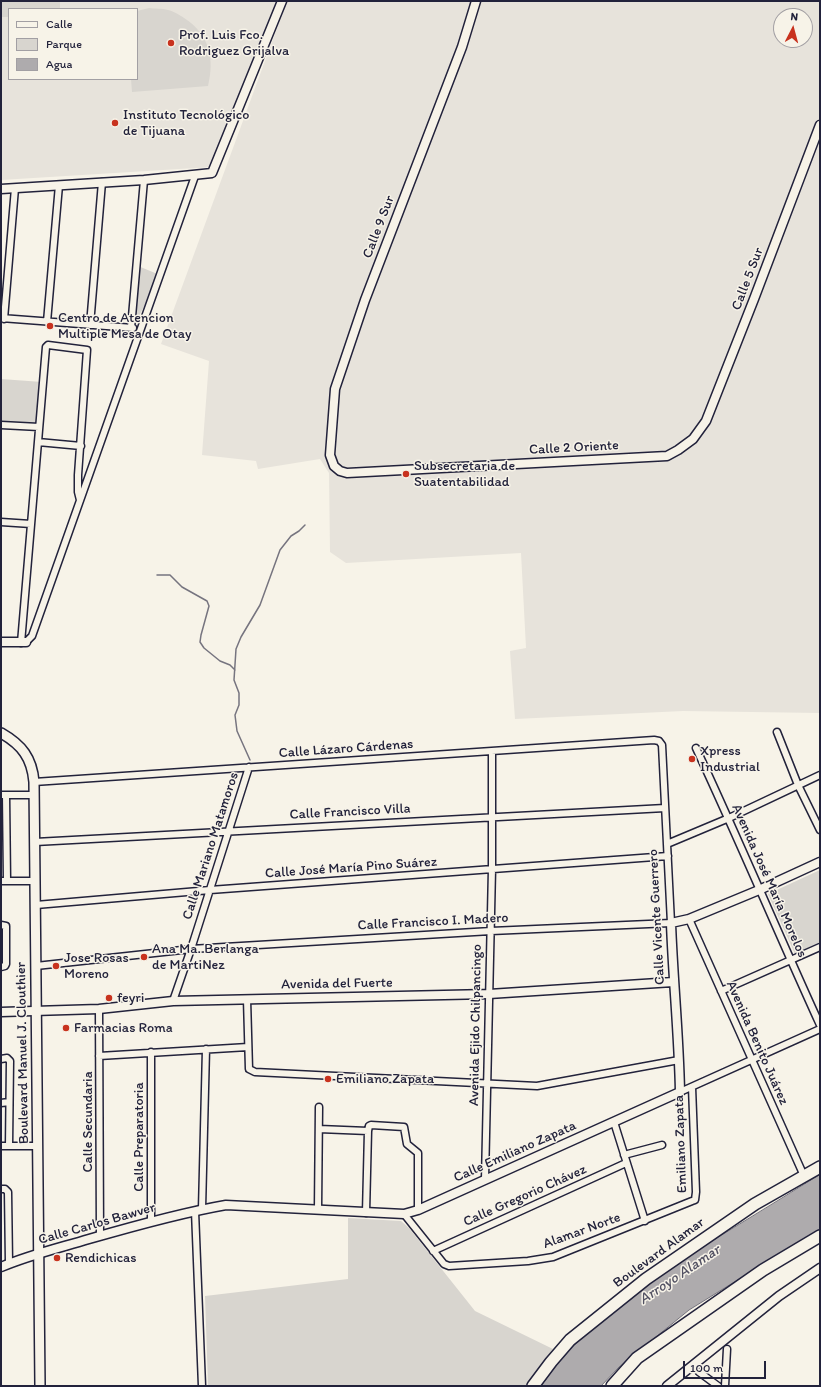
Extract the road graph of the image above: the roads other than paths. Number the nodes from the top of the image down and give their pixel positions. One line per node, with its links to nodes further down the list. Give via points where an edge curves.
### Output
1 (282, 1): 4 (street, via 214,171)
2 (476, 1): 20 (street, Calle 9 Sur, via 462,47 365,300 335,389 330,455)
3 (820, 125): 17 (street, Calle 5 Sur, via 706,421)
4 (195, 176): 5 (street); 14 (street)
5 (144, 180): 6 (street); 13 (street)
6 (102, 182): 7 (street); 12 (street)
7 (59, 185): 9 (street); 11 (street)
8 (1, 188): 9 (street)
9 (15, 188): 10 (street)
10 (3, 318): 11 (street)
11 (47, 322): 12 (street)
12 (90, 325): 13 (street)
13 (131, 328): 14 (street)
14 (141, 329): 21 (street)
15 (1, 425): 16 (street)
16 (39, 428): 18 (street); 19 (street, via 47,346 86,349)
17 (692, 439): 20 (street, Calle 2 Oriente, via 666,456 347,473)
18 (38, 442): 19 (street); 23 (street)
19 (81, 446): 21 (street, via 78,481)
20 (334, 466)
21 (80, 500): 25 (street, via 32,636)
22 (1, 522): 23 (street)
23 (31, 524): 25 (street)
24 (1, 642): 25 (street)
25 (24, 642)
26 (777, 732): 34 (street)
27 (1, 733): 33 (main road, Boulevard Manuel J. Clouthier, via 24,752 33,770)
28 (659, 741): 30 (street, Calle Lázaro Cárdenas); 37 (street, Calle Vicente Guerrero, via 662,745)
29 (696, 748): 39 (street, Avenida José María Morelos)
30 (492, 751): 31 (street, Calle Lázaro Cárdenas); 38 (street, Avenida Ejido Chilpancingo)
31 (249, 767): 33 (street, Calle Lázaro Cárdenas); 41 (street, Calle Mariano Matamoros)
32 (820, 775): 34 (street)
33 (34, 782): 36 (main road, Boulevard Manuel J. Clouthier)
34 (798, 785): 39 (street); 40 (street)
35 (3, 795): 36 (street); 42 (street)
36 (35, 795): 43 (main road, Boulevard Manuel J. Clouthier)
37 (665, 808): 38 (street, Calle Francisco Villa); 44 (street, Calle Vicente Guerrero)
38 (492, 816): 41 (street, Calle Francisco Villa); 47 (street, Avenida Ejido Chilpancingo)
39 (729, 818): 44 (street); 51 (street, Avenida José María Morelos)
40 (820, 830)
41 (229, 831): 43 (street, Calle Francisco Villa); 50 (street, Calle Mariano Matamoros)
42 (4, 840): 48 (street)
43 (35, 842): 49 (main road, Boulevard Manuel J. Clouthier)
44 (667, 844): 45 (street, Calle Vicente Guerrero)
45 (668, 856): 47 (street, Calle José María Pino Suárez); 54 (street, Calle Vicente Guerrero)
46 (820, 862): 51 (street, Calle Francisco I. Madero)
47 (492, 870): 50 (street, Calle José María Pino Suárez); 56 (street, Avenida Ejido Chilpancingo)
48 (4, 881): 49 (street)
49 (35, 881): 52 (main road, Boulevard Manuel J. Clouthier)
50 (210, 890): 52 (street, Calle José María Pino Suárez); 58 (street, Calle Mariano Matamoros)
51 (759, 890): 53 (street, Calle Francisco I. Madero); 59 (street, Avenida José María Morelos)
52 (36, 905): 60 (main road, Boulevard Manuel J. Clouthier)
53 (689, 919): 54 (street, Calle Francisco I. Madero); 63 (street, Avenida Benito Juárez)
54 (671, 923): 56 (street, Calle Francisco I. Madero); 62 (street, Calle Vicente Guerrero)
55 (1, 925): 61 (street, via 6,926)
56 (490, 931): 58 (street, Calle Francisco I. Madero); 64 (street, Avenida Ejido Chilpancingo)
57 (820, 947): 59 (street)
58 (191, 949): 60 (street, Calle Francisco I. Madero); 66 (street, Calle Mariano Matamoros)
59 (790, 960): 63 (street); 70 (street, Avenida José María Morelos)
60 (36, 966): 69 (main road, Boulevard Manuel J. Clouthier)
61 (3, 967)
62 (673, 982): 64 (street, Avenida del Fuerte); 77 (street, Calle Vicente Guerrero)
63 (721, 991): 78 (street, Avenida Benito Juárez)
64 (489, 994): 65 (street, Avenida del Fuerte); 79 (street, Avenida Ejido Chilpancingo)
65 (247, 999): 66 (street, Avenida del Fuerte); 72 (street)
66 (173, 1001): 67 (street, Avenida del Fuerte)
67 (99, 1009): 69 (street, Avenida del Fuerte); 75 (street, Calle Secundaria)
68 (1, 1012): 69 (street, Avenida del Fuerte)
69 (37, 1012): 91 (main road, Boulevard Manuel J. Clouthier)
70 (820, 1025)
71 (820, 1029): 78 (street, Calle Emiliano Zapata)
72 (248, 1047): 73 (street); 79 (street, via 249,1068 255,1072)
73 (206, 1049): 74 (street); 100 (street)
74 (151, 1052): 75 (street); 105 (street, Calle Preparatoria)
75 (99, 1056): 108 (street, Calle Secundaria)
76 (1, 1059): 82 (street, via 9,1059)
77 (679, 1060): 79 (street, via 537,1086); 81 (street, Calle Vicente Guerrero)
78 (751, 1060): 80 (street, Calle Emiliano Zapata); 95 (street, Avenida Benito Juárez)
79 (487, 1083): 96 (street, Avenida Ejido Chilpancingo)
80 (692, 1087): 81 (street, Calle Emiliano Zapata); 98 (street, Emiliano Zapata)
81 (680, 1092): 85 (street, Calle Emiliano Zapata)
82 (10, 1102): 83 (street); 90 (street)
83 (1, 1103)
84 (319, 1107): 86 (street)
85 (614, 1122): 92 (street); 96 (street, Calle Emiliano Zapata)
86 (319, 1129): 87 (street); 99 (street)
87 (368, 1131): 101 (street, via 371,1125 404,1127 407,1144 418,1153); 102 (street)
88 (662, 1145): 92 (street)
89 (1, 1146): 90 (street)
90 (9, 1146): 91 (street)
91 (38, 1146): 111 (main road, Boulevard Manuel J. Clouthier)
92 (624, 1156): 93 (street)
93 (626, 1163): 104 (street); 110 (street, Calle Gregorio Chávez)
94 (819, 1167): 95 (highway, Boulevard Alamar)
95 (804, 1176): 119 (highway, Boulevard Alamar, via 755,1204 646,1279 570,1340)
96 (485, 1180): 101 (street, Calle Emiliano Zapata)
97 (4, 1190): 107 (street, via 8,1192)
98 (695, 1200): 104 (street, Alamar Norte)
99 (318, 1209): 100 (street, Calle Emiliano Zapata, via 231,1204); 102 (street, Calle Emiliano Zapata)
100 (198, 1210): 105 (street, Calle Carlos Bawver); 118 (street)
101 (418, 1210): 103 (street, Calle Emiliano Zapata)
102 (366, 1213): 103 (street, Calle Emiliano Zapata)
103 (404, 1214): 110 (street)
104 (645, 1220): 110 (street, Alamar Norte, via 554,1257 528,1261 449,1266)
105 (151, 1222): 108 (street, Calle Carlos Bawver)
106 (1, 1233): 107 (street)
107 (9, 1233): 112 (street)
108 (100, 1236): 111 (street, Calle Carlos Bawver)
109 (820, 1236): 120 (highway, via 762,1270 637,1358)
110 (433, 1251)
111 (39, 1253): 112 (street, Calle Carlos Bawver); 117 (main road, Boulevard Manuel J. Clouthier)
112 (9, 1263): 113 (street, Calle Carlos Bawver)
113 (1, 1267)
114 (820, 1268): 121 (street, via 763,1308)
115 (727, 1349): 123 (street)
116 (699, 1372): 122 (street)
117 (40, 1386)
118 (202, 1386)
119 (533, 1386)
120 (612, 1386)
121 (666, 1386)
122 (718, 1386)
123 (725, 1386)

